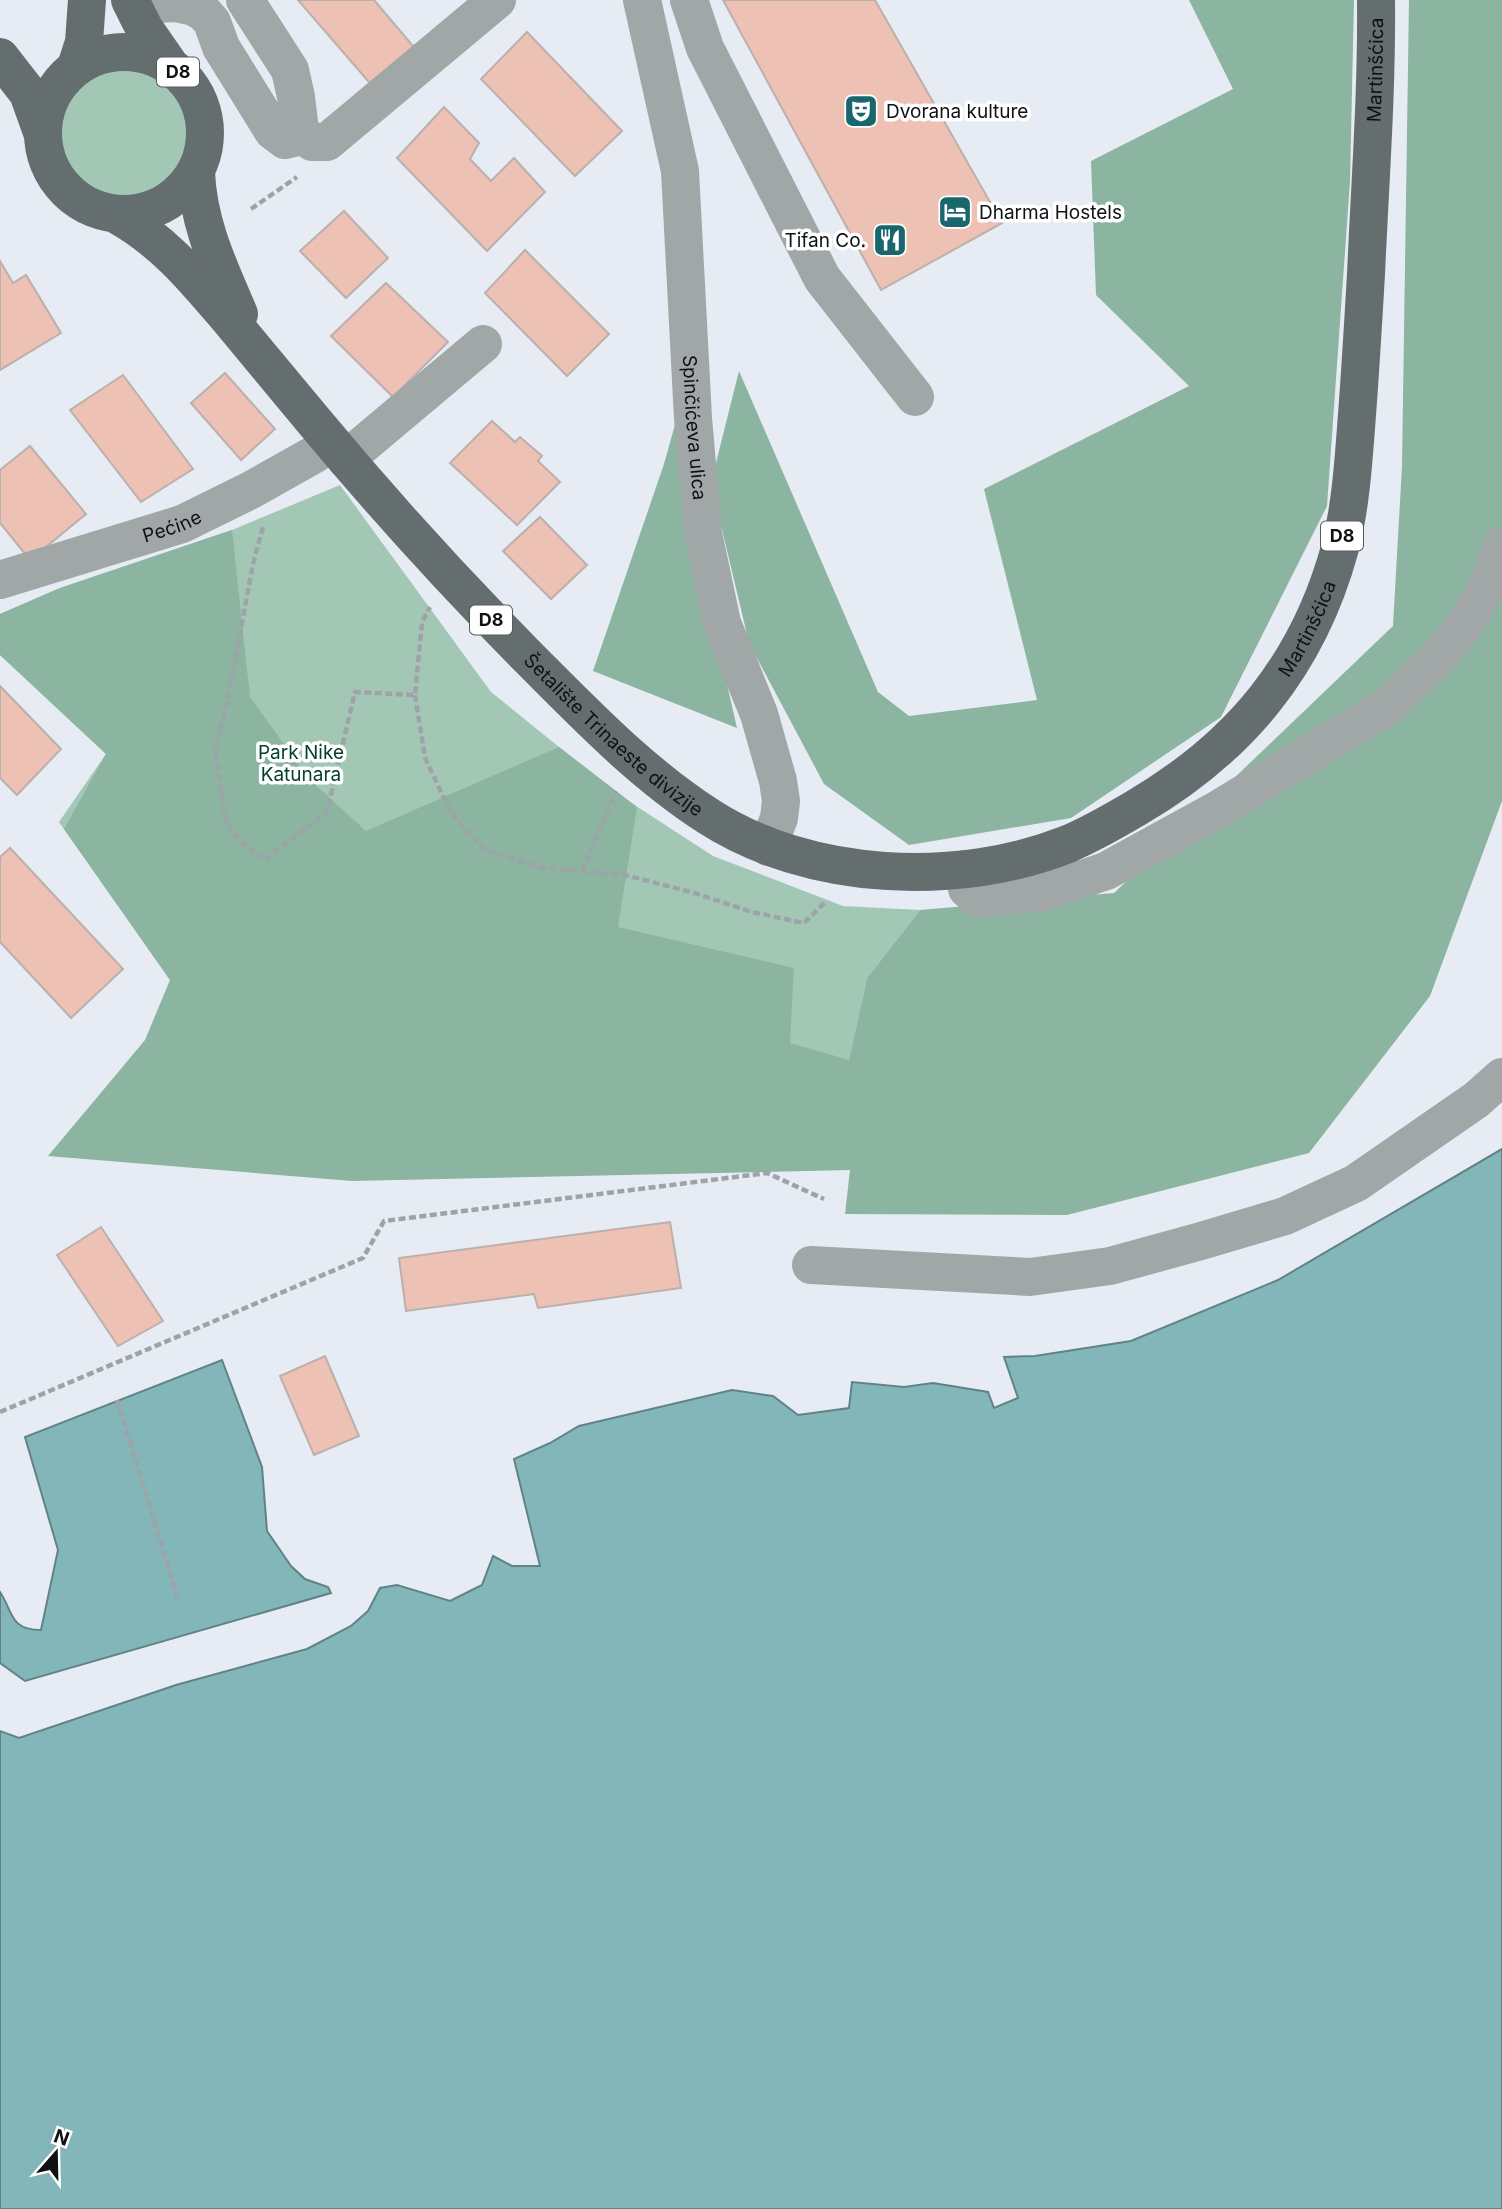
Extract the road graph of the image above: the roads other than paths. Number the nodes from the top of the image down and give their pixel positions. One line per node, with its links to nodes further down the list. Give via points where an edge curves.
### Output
1 (88, 0): 10 (main road, D8)
2 (245, 0): 11 (street, via 290,70)
3 (497, 0): 11 (street, via 327,142 312,142)
4 (642, 0): 21 (street, Spinčićeva ulica, via 680,171 703,533 722,623 759,714 781,801)
5 (689, 0): 17 (street, via 705,48 822,278)
6 (1376, 0): 22 (main road, Martinšćica / D8, via 1363,336 1352,477 1341,544 1301,647 1248,721 1177,785 1067,844)
7 (134, 7): 9 (main road, D8); 11 (street, via 175,3 204,13 273,131 285,140)
8 (0, 57): 12 (main road, D8, via 28,93)
9 (171, 66): 10 (main road, D8, via 149,55 123,51 98,55); 13 (main road, D8, via 189,83 206,126)
10 (76, 67): 12 (main road, D8, via 57,84 46,107)
11 (300, 131)
12 (42, 132): 14 (main road, D8, via 43,149 58,181 84,204)
13 (196, 172): 14 (main road, D8, via 163,205); 16 (main road, Šetalište Trinaeste divizije / D8, via 208,240)
14 (117, 215): 16 (main road, Šetalište Trinaeste divizije / D8, via 180,261)
15 (483, 344): 18 (street, Pećine)
16 (253, 349): 18 (main road, Šetalište Trinaeste divizije / D8)
17 (915, 397)
18 (338, 450): 20 (street, Pećine, via 315,454 182,524); 21 (main road, Šetalište Trinaeste divizije / D8, via 467,595 608,737 707,815)
19 (1502, 545): 22 (street, via 1489,583 1467,621 1439,657 1388,706 1217,810 1106,871 1044,892 979,900 967,889)
20 (0, 580)
21 (768, 847): 22 (main road, Martinšćica / D8, via 833,864 902,872)
22 (964, 869)
23 (1502, 1077): 24 (street, via 1356,1183 1286,1216 1188,1245 1110,1266 1030,1277)
24 (811, 1265)

